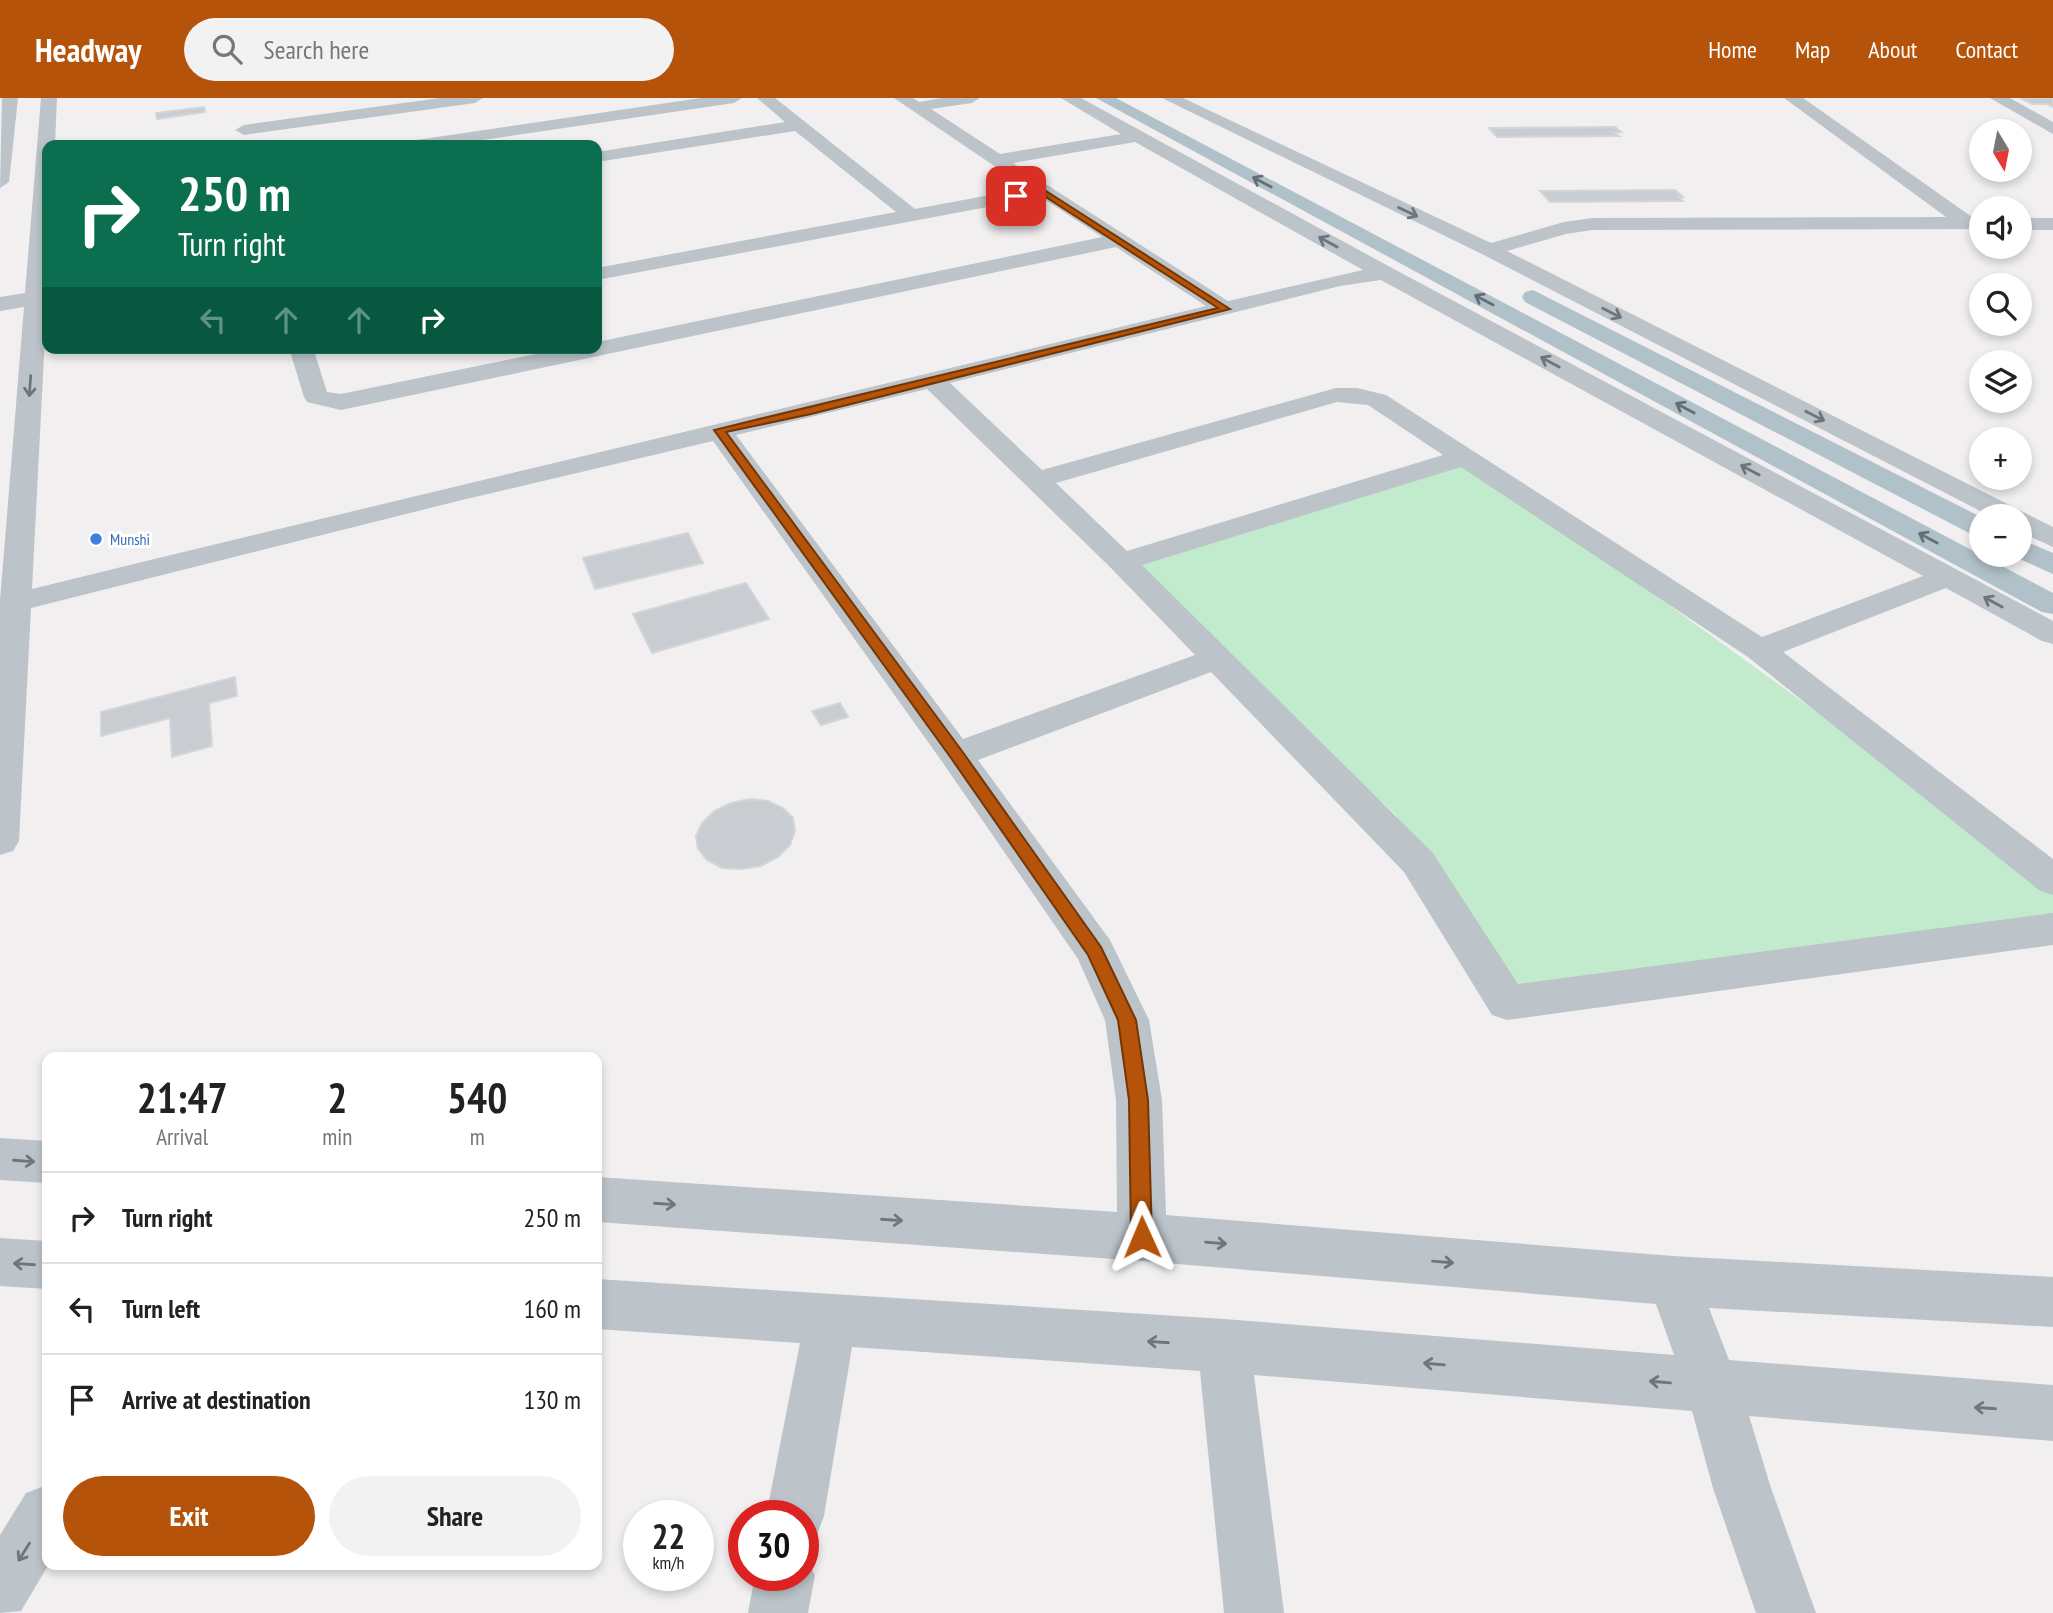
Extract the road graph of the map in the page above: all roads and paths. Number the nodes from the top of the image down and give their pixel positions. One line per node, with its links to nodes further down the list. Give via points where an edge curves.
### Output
1 (10, 98): 25 (street)
2 (49, 98): 21 (street)
3 (345, 98): 16 (street)
4 (475, 98): 16 (street)
5 (734, 98): 22 (street)
6 (765, 98): 17 (street)
7 (972, 98): 14 (street)
8 (1069, 98): 19 (street)
9 (1104, 98): 52 (main road, one-way to 9)
10 (1141, 98): 47 (main road)
11 (1170, 98): 34 (street, one-way to 34)
12 (1792, 98): 29 (street)
13 (1998, 98): 18 (street)
14 (909, 103): 24 (street)
15 (236, 108): 20 (street)
16 (352, 114): 20 (street)
17 (799, 125): 23 (street); 28 (street)
18 (2053, 129)
19 (1139, 136): 24 (street); 36 (street, one-way to 19)
20 (245, 137)
21 (46, 140)
22 (450, 140)
23 (602, 156)
24 (997, 160): 26 (street)
25 (0, 182)
26 (1043, 191): 28 (street); 33 (street)
27 (42, 206): 37 (street)
28 (911, 215): 35 (street)
29 (1969, 220)
30 (1969, 223): 34 (street, via 1592,225 1564,228)
31 (2032, 223): 32 (street)
32 (2053, 224)
33 (1119, 240): 39 (street); 40 (street)
34 (1489, 250): 48 (street, one-way to 48)
35 (602, 273)
36 (1384, 273): 39 (street); 50 (street, one-way to 36)
37 (36, 298): 38 (street); 41 (street)
38 (0, 304)
39 (1225, 309): 44 (street)
40 (602, 339)
41 (40, 347): 60 (street, one-way to 60)
42 (304, 354): 43 (street, via 316,397 331,401 353,400)
43 (505, 357)
44 (933, 381): 45 (street); 49 (street)
45 (719, 430): 60 (street); 65 (street)
46 (1464, 457): 49 (street, via 1377,400 1344,394); 57 (street); 63 (street)
47 (1858, 464): 48 (main road); 53 (main road)
48 (1938, 479): 51 (street)
49 (1038, 481): 57 (street)
50 (1792, 492): 52 (main road); 59 (street)
51 (1987, 504)
52 (1867, 506): 61 (main road, one-way to 52)
53 (1969, 522)
54 (2032, 527): 55 (street)
55 (2053, 538)
56 (2032, 554): 58 (main road)
57 (1122, 562): 64 (street)
58 (2053, 565)
59 (1948, 577): 62 (street, one-way to 59); 63 (street)
60 (14, 603): 66 (street)
61 (2053, 606)
62 (2053, 634)
63 (1759, 650): 67 (street)
64 (1215, 659): 65 (street); 68 (street, via 1418,862 1507,1003)
65 (956, 755): 72 (street, via 1095,951 1127,1020 1139,1100)
66 (0, 841)
67 (2053, 880)
68 (2053, 929)
69 (0, 1159): 70 (street, one-way to 70)
70 (42, 1162)
71 (602, 1200): 72 (street, one-way to 72)
72 (1142, 1237): 75 (street, one-way to 75)
73 (0, 1262): 74 (street, one-way to 73)
74 (42, 1265)
75 (1673, 1281): 76 (street); 80 (street)
76 (2053, 1302)
77 (602, 1304): 78 (street)
78 (831, 1319): 79 (street, one-way to 78); 82 (street)
79 (1224, 1346): 80 (street, one-way to 79); 87 (street)
80 (1713, 1387): 81 (street, one-way to 80); 88 (street)
81 (2053, 1413)
82 (798, 1500)
83 (42, 1522): 84 (street, one-way to 84)
84 (0, 1590)
85 (782, 1591): 86 (street)
86 (778, 1613)
87 (1254, 1613)
88 (1786, 1613)

